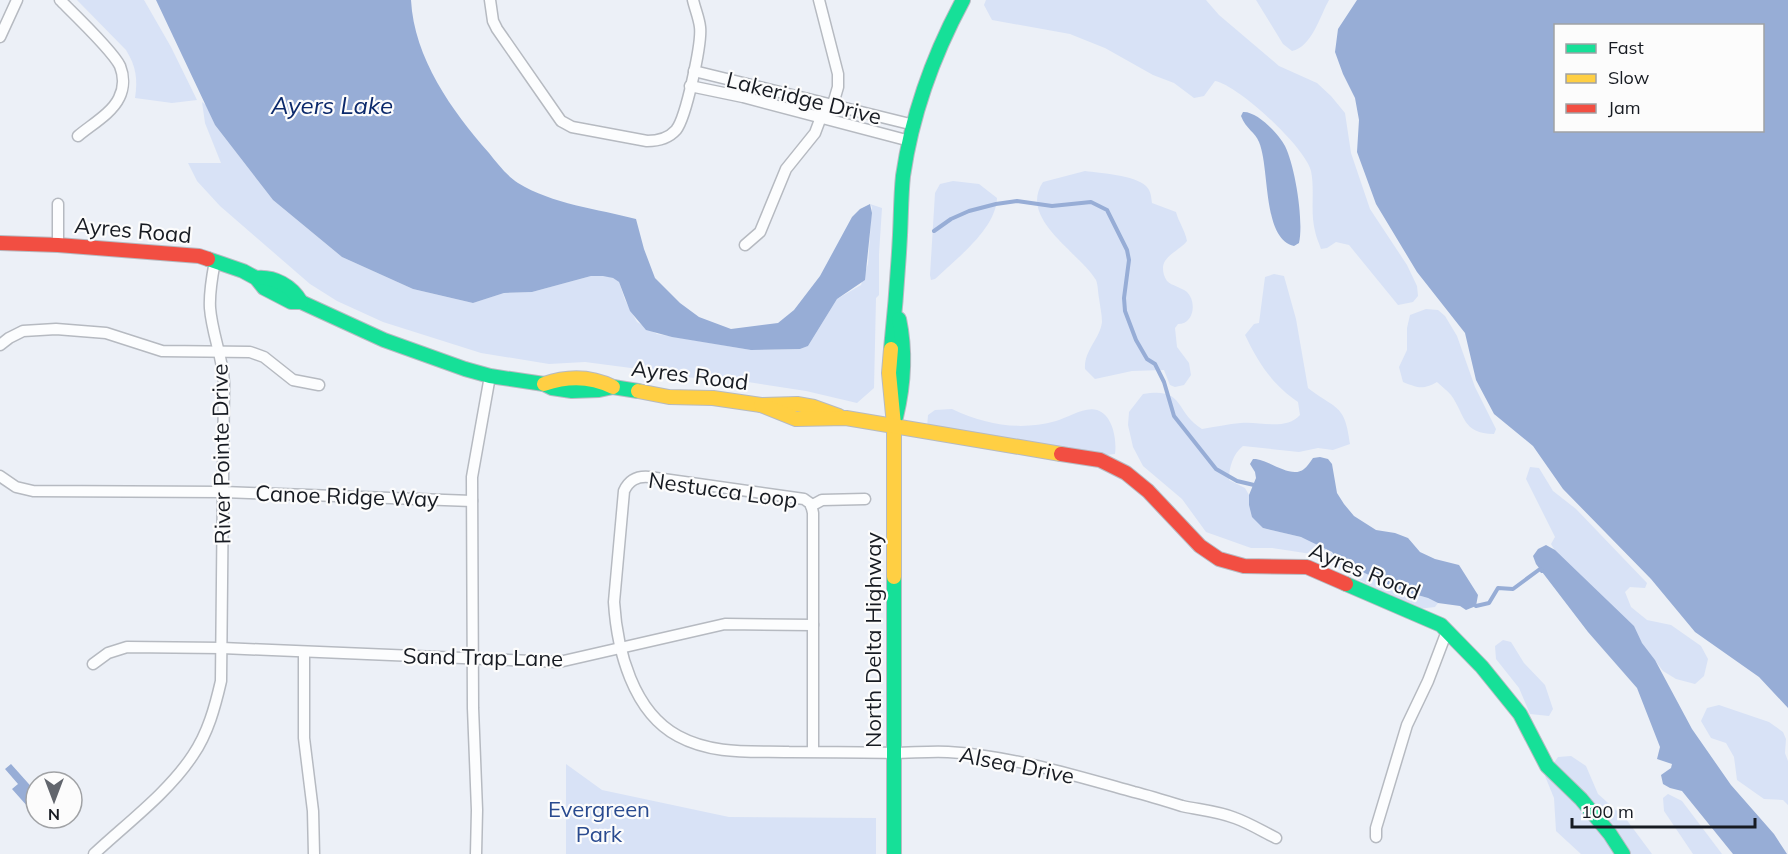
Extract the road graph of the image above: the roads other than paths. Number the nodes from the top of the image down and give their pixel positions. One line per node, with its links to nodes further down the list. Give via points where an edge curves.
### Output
1 (17, 0): 8 (street)
2 (60, 0): 7 (street)
3 (490, 0): 10 (street, via 497,29 556,117 566,124 637,141 656,141 670,135 679,125)
4 (693, 0): 9 (street, via 700,27)
5 (819, 0): 11 (street, via 838,74)
6 (963, 0): 13 (street, North Delta Highway, via 942,37)
7 (67, 4): 14 (street, via 120,65 124,84 111,109)
8 (0, 37)
9 (694, 71): 10 (street); 11 (street, Lakeridge Drive)
10 (690, 86): 12 (street, Lakeridge Drive)
11 (833, 104): 12 (street); 13 (street, Lakeridge Drive)
12 (822, 117): 15 (street, Lakeridge Drive); 19 (street, via 815,133 786,169 762,228)
13 (914, 125): 15 (street, North Delta Highway)
14 (78, 136)
15 (910, 141): 25 (street, North Delta Highway, via 901,198 889,373)
16 (58, 204): 18 (street)
17 (1, 241): 18 (street, Ayres Road)
18 (58, 245): 20 (street, Ayres Road, via 180,254)
19 (745, 245)
20 (215, 261): 22 (street, River Pointe Drive, via 210,308); 23 (street, Ayres Road, via 256,278 268,277 296,292 301,302 375,337)
21 (0, 345): 22 (street, via 23,331 56,329 106,333 162,351)
22 (220, 351): 24 (street, via 257,354 293,380); 27 (street, River Pointe Drive, via 224,383)
23 (490, 376): 25 (street, Ayres Road, via 572,391 613,387 669,397 714,398 761,405 796,419 846,418); 29 (street, via 475,454)
24 (319, 385)
25 (894, 425): 32 (street, Ayres Road, via 1110,463 1138,480 1208,554 1243,567 1307,567 1442,625); 39 (street, North Delta Highway)
26 (0, 476): 27 (street, Canoe Ridge Way, via 16,487 33,491)
27 (223, 492): 29 (street, Canoe Ridge Way); 33 (street, River Pointe Drive)
28 (866, 499): 30 (street, via 822,500)
29 (472, 501): 36 (street)
30 (811, 507): 31 (street, Nestucca Loop); 34 (street, Nestucca Loop, via 804,499 640,476 632,480 624,491 614,603)
31 (813, 625): 34 (street, Sand Trap Lane, via 725,624); 38 (street, Nestucca Loop)
32 (1447, 631): 40 (street, via 1407,725); 46 (street, Ayres Road, via 1525,721 1547,766 1581,799)
33 (222, 648): 35 (street, Sand Trap Lane); 37 (street, via 126,647); 42 (street, River Pointe Drive, via 216,700 193,756 168,785)
34 (622, 648): 36 (street, Sand Trap Lane, via 559,662); 38 (street, Alsea Drive, via 643,703 658,722 677,736 727,751)
35 (304, 652): 36 (street, Sand Trap Lane); 43 (street, via 304,738)
36 (472, 659): 44 (street)
37 (93, 664)
38 (813, 752): 39 (street, Alsea Drive)
39 (894, 753): 41 (street, Alsea Drive, via 948,752 1016,762 1237,818); 45 (street, North Delta Highway)
40 (1376, 837)
41 (1276, 838)
42 (94, 854)
43 (314, 854)
44 (476, 854)
45 (894, 854)
46 (1623, 854)

